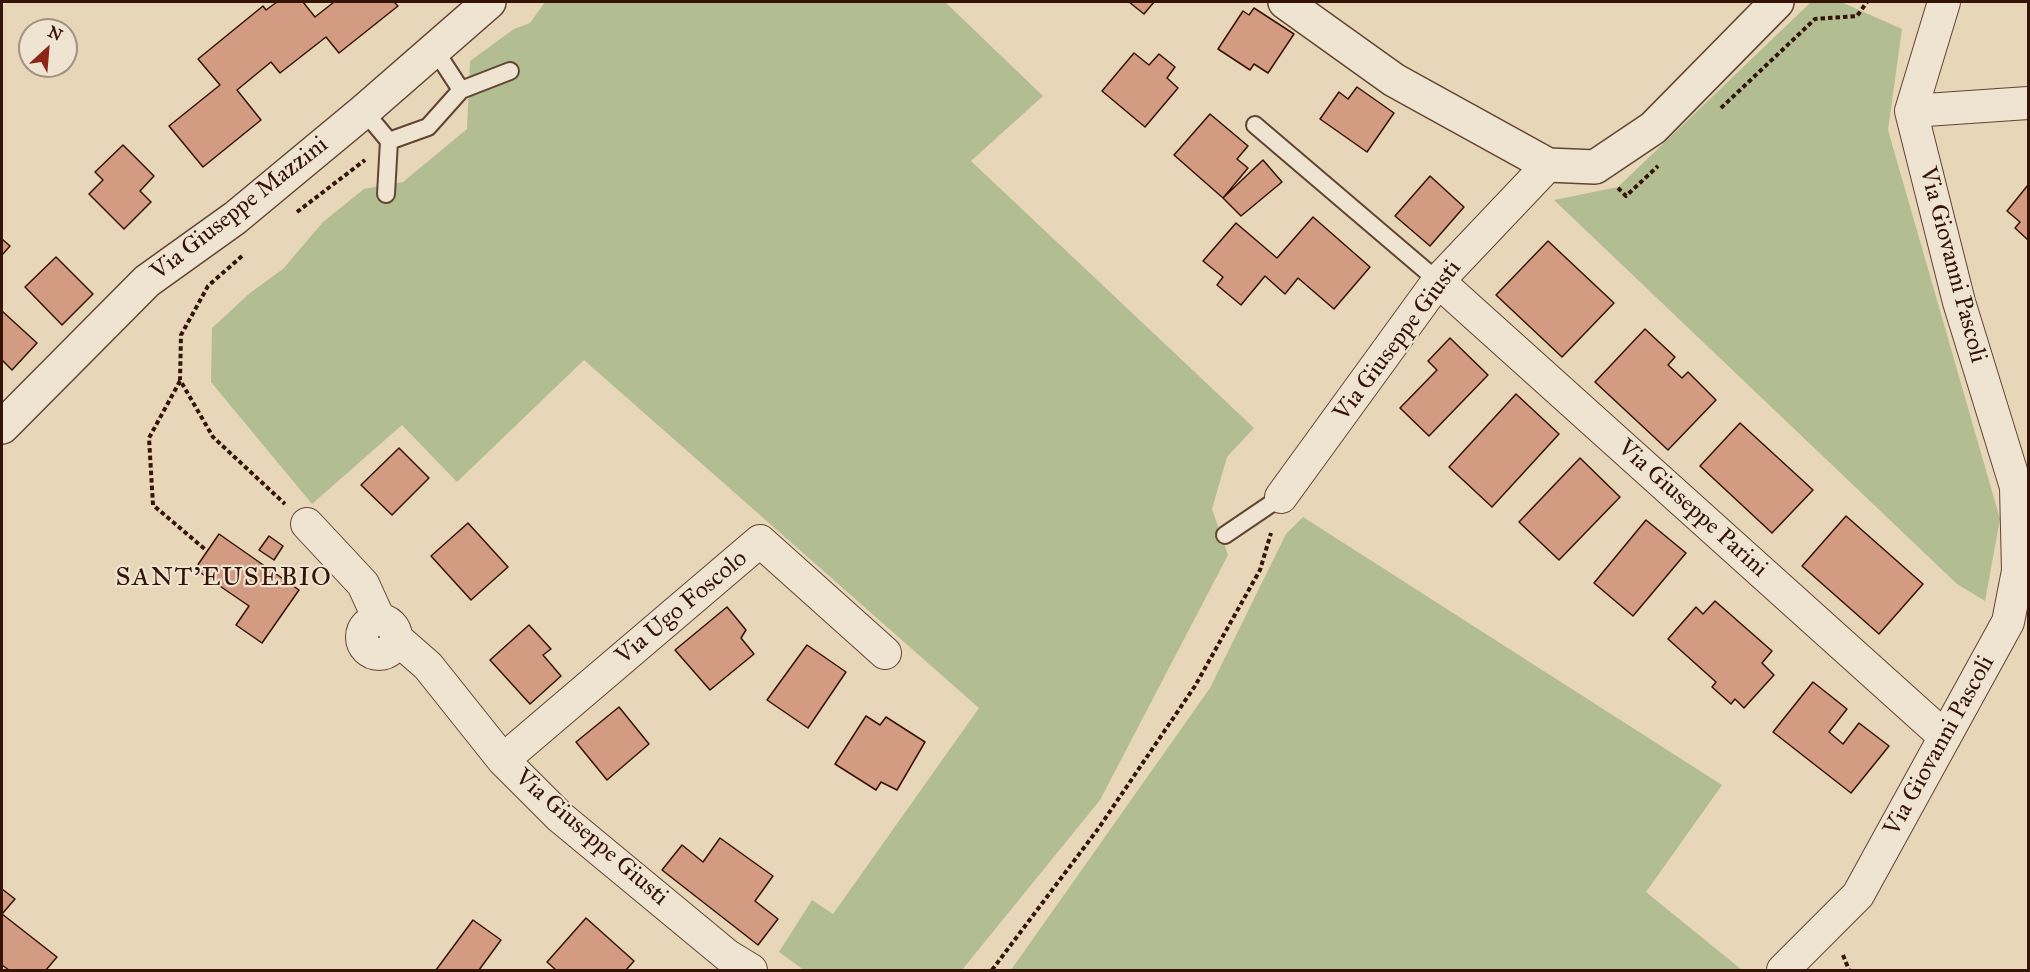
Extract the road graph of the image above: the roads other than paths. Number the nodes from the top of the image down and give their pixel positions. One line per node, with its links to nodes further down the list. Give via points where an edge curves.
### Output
1 (489, 2): 5 (street, Via Giuseppe Mazzini)
2 (1285, 2): 13 (street, via 1394,80)
3 (1777, 2): 13 (street, via 1653,128 1596,167)
4 (1944, 2): 10 (street)
5 (435, 50): 7 (lane); 9 (street, Via Giuseppe Mazzini)
6 (510, 71): 7 (lane)
7 (461, 90): 12 (lane, via 428,127)
8 (2028, 103): 10 (street)
9 (364, 111): 12 (lane); 16 (street, Via Giuseppe Mazzini, via 236,218 147,281)
10 (1911, 111): 17 (street, Via Giovanni Pascoli, via 1959,302)
11 (1255, 125): 15 (lane)
12 (389, 141): 14 (lane)
13 (1548, 165): 15 (street, Via Giuseppe Giusti)
14 (386, 194)
15 (1438, 281): 18 (street, Via Giuseppe Giusti); 22 (street, Via Giuseppe Parini)
16 (2, 427)
17 (2022, 488): 22 (street, Via Giovanni Pascoli, via 2018,572 2008,622)
18 (1281, 497): 20 (lane)
19 (307, 524): 23 (street, Via Giuseppe Giusti, via 363,584 388,629 428,666)
20 (1225, 535)
21 (885, 653): 23 (street, Via Ugo Foscolo, via 760,542)
22 (1945, 737): 25 (street, Via Giovanni Pascoli, via 1857,895)
23 (503, 760): 24 (street, Via Giuseppe Giusti, via 560,817 728,956)
24 (752, 970)
25 (1784, 970)

